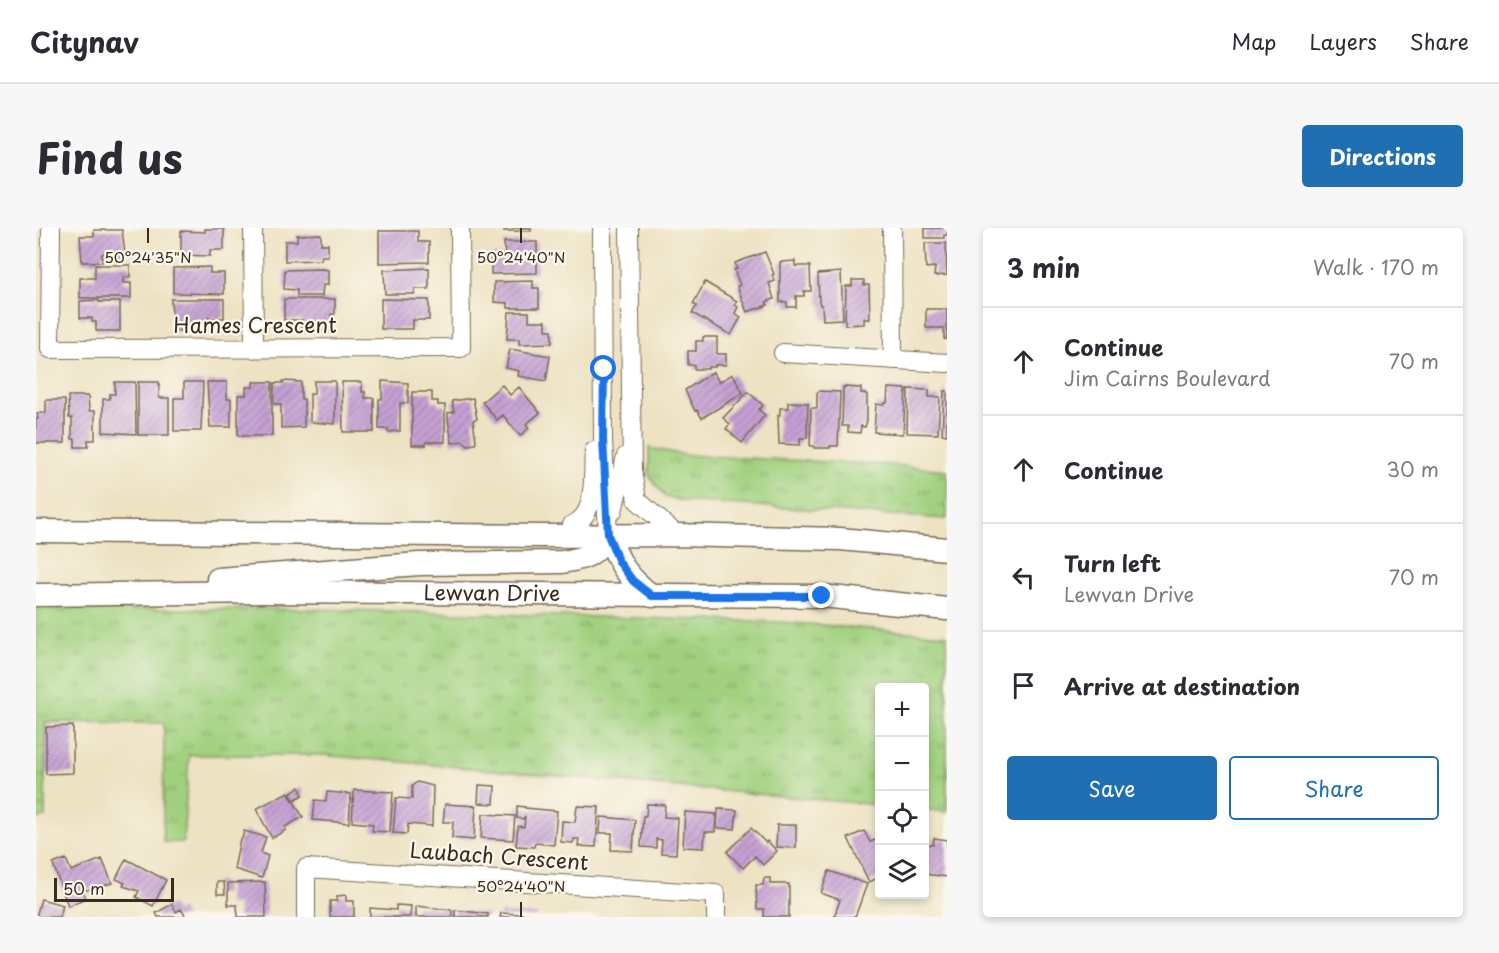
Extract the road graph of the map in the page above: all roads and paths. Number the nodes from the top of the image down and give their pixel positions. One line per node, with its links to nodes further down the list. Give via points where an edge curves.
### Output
1 (51, 228): 7 (street, Hames Crescent, via 50,349)
2 (253, 228): 7 (street)
3 (460, 228): 7 (street, Hames Crescent, via 461,348)
4 (602, 228): 11 (street)
5 (629, 228): 12 (street)
6 (892, 228): 9 (street)
7 (254, 350)
8 (783, 353): 9 (street)
9 (893, 360): 10 (street)
10 (947, 363)
11 (604, 369): 13 (street, via 590,506 580,522); 15 (street)
12 (630, 437): 15 (street); 16 (street, via 638,500)
13 (572, 525): 17 (main road)
14 (36, 531): 17 (main road)
15 (608, 535): 16 (main road); 17 (main road); 19 (main road, via 585,558 562,562 419,564); 20 (main road, via 619,562 633,581)
16 (677, 535): 18 (main road, via 840,539)
17 (542, 536)
18 (947, 549)
19 (38, 595): 20 (main road, Lewvan Drive, via 274,592)
20 (652, 596): 21 (main road, Lewvan Drive, via 822,596)
21 (947, 609)
22 (306, 917): 23 (street, Laubach Crescent, via 306,868 716,894)
23 (716, 917)

